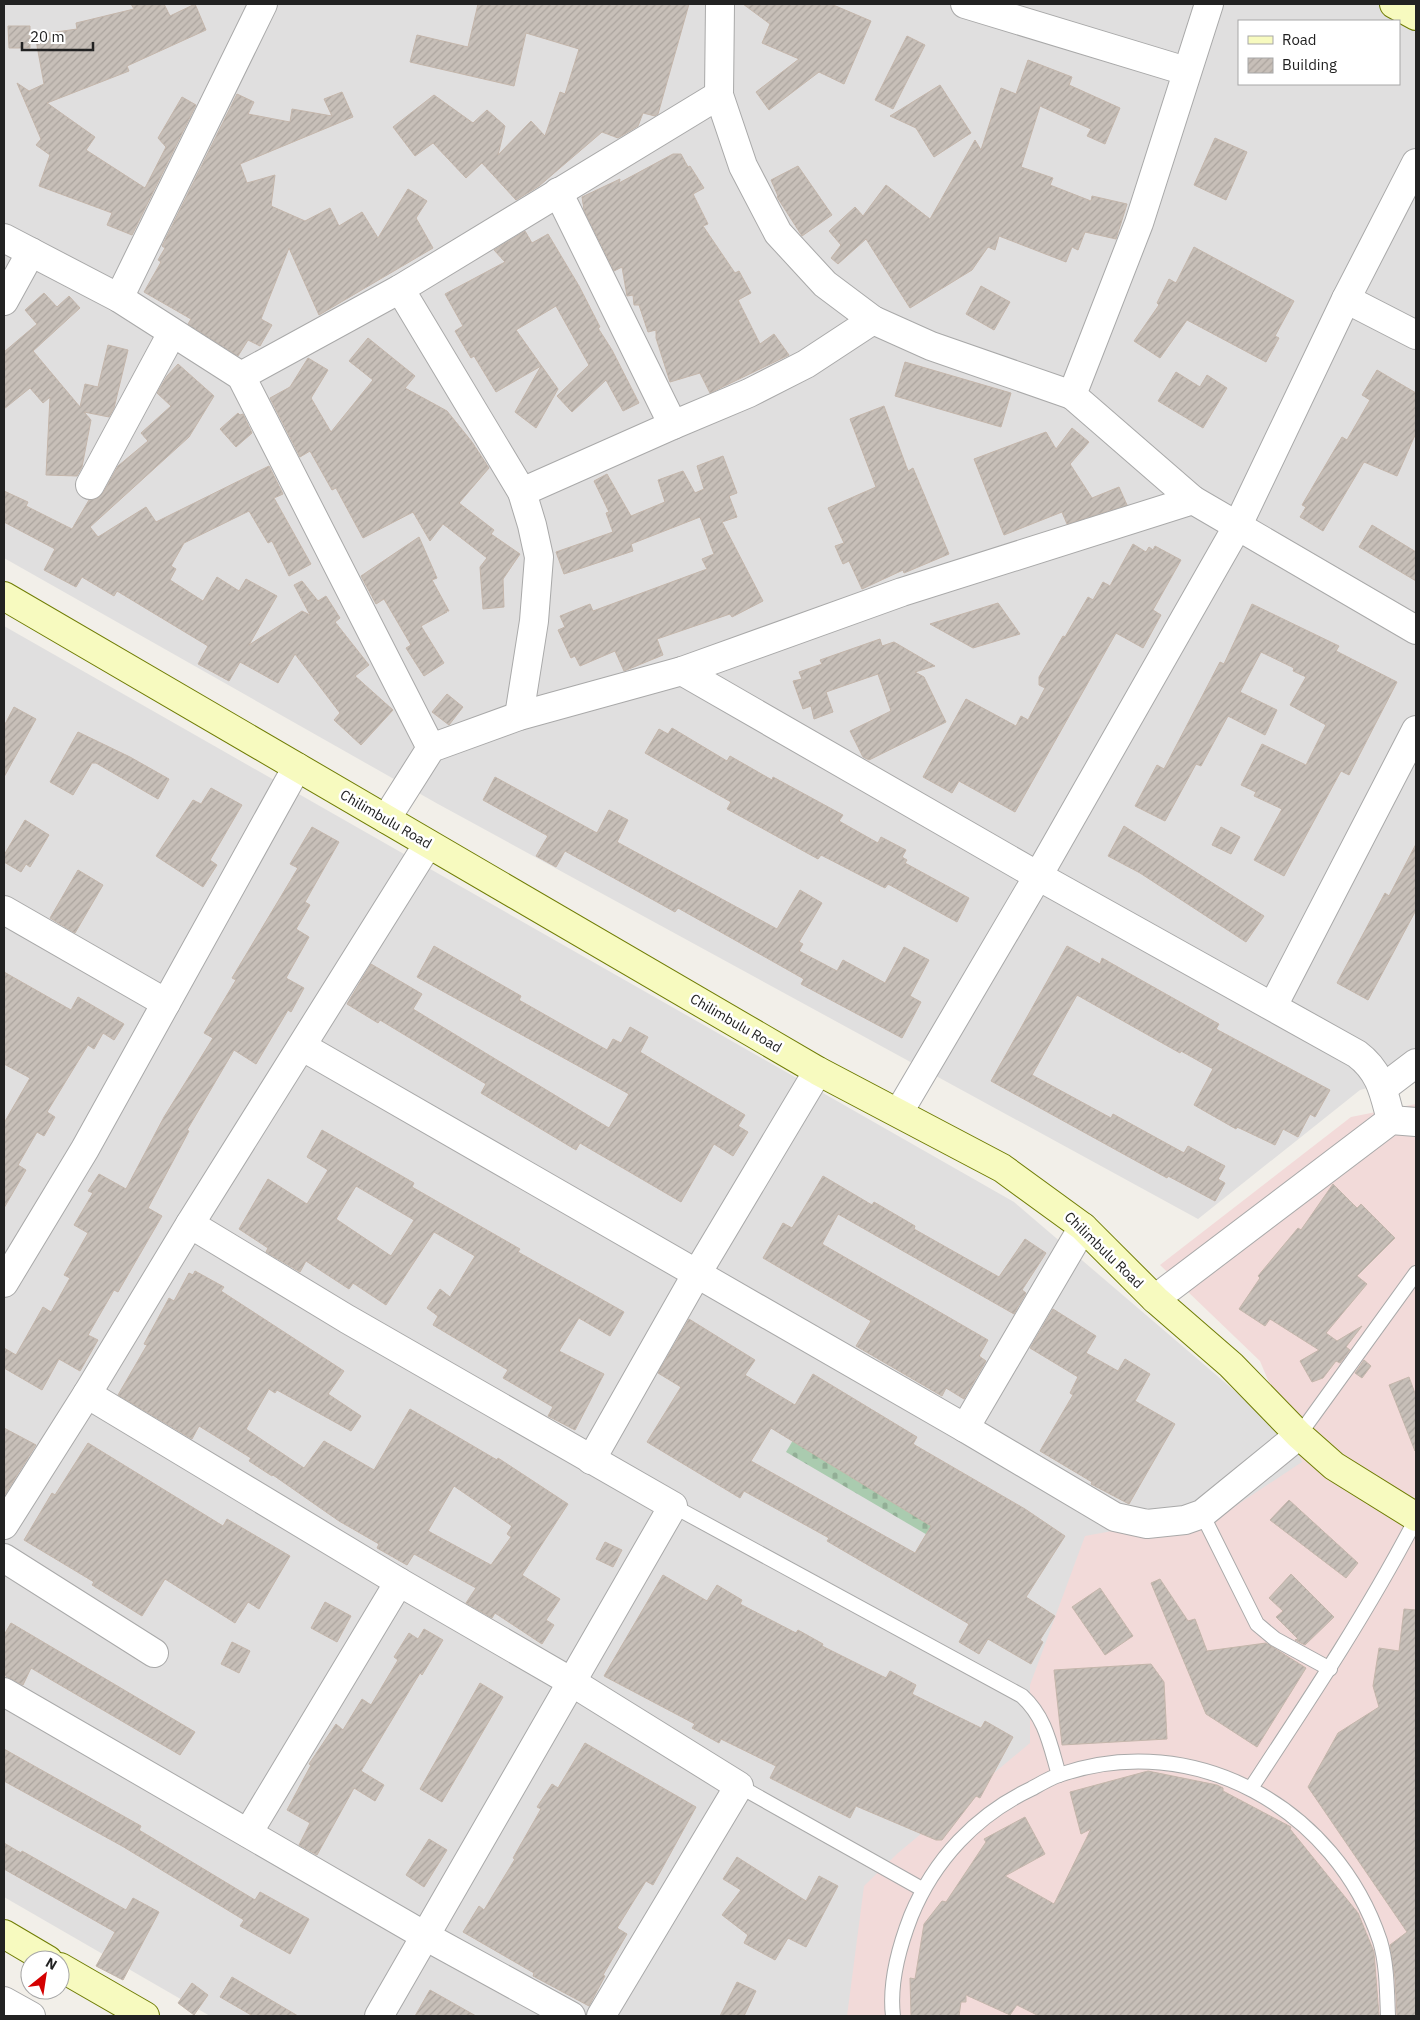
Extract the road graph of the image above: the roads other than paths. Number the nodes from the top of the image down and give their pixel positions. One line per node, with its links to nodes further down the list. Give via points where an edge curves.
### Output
1 (263, 4): 14 (street)
2 (720, 4): 8 (street)
3 (966, 4): 7 (street)
4 (1209, 4): 7 (street)
5 (1394, 4): 6 (main road)
6 (1416, 16)
7 (1186, 71): 21 (street, via 1139,223)
8 (719, 95): 10 (street); 17 (street, via 743,166 778,233 825,284)
9 (1416, 163): 15 (street)
10 (558, 192): 13 (street); 22 (street)
11 (4, 238): 12 (street)
12 (31, 252): 14 (street); 16 (street)
13 (400, 289): 20 (street); 24 (street)
14 (119, 298): 18 (street)
15 (1346, 299): 19 (street); 26 (street)
16 (4, 301)
17 (872, 320): 21 (street, via 931,346); 22 (street, via 806,364 749,393)
18 (172, 333): 20 (street); 23 (street)
19 (1416, 335)
20 (241, 376): 32 (street)
21 (1072, 395): 25 (street)
22 (673, 424): 24 (street)
23 (90, 485)
24 (522, 492): 30 (street, via 539,557 534,621)
25 (1193, 500): 26 (street); 29 (street, via 902,592)
26 (1236, 527): 28 (street); 36 (street)
27 (4, 596): 33 (main road, Chilimbulu Road)
28 (1416, 630)
29 (682, 671): 30 (street); 36 (street)
30 (519, 716): 32 (street)
31 (1416, 730): 39 (street)
32 (431, 748): 34 (street)
33 (297, 767): 34 (main road, Chilimbulu Road); 38 (street)
34 (386, 819): 35 (main road, Chilimbulu Road)
35 (428, 844): 40 (street); 42 (main road, Chilimbulu Road)
36 (1038, 876): 39 (street); 44 (street)
37 (4, 910): 38 (street)
38 (166, 1003): 50 (street, via 85,1148)
39 (1273, 1006): 43 (street, via 1364,1059)
40 (303, 1048): 46 (street); 49 (street)
41 (1416, 1063): 43 (street)
42 (818, 1071): 44 (main road, Chilimbulu Road); 49 (street)
43 (1383, 1088): 45 (street)
44 (900, 1112): 47 (main road, Chilimbulu Road, via 1002,1168)
45 (1404, 1121): 51 (street)
46 (190, 1224): 52 (street); 55 (street, via 346,1319)
47 (1084, 1227): 51 (main road, Chilimbulu Road); 53 (street)
48 (1416, 1273): 54 (lane)
49 (696, 1275): 53 (street); 55 (street)
50 (4, 1283)
51 (1155, 1299): 54 (main road, Chilimbulu Road, via 1231,1366)
52 (87, 1394): 59 (street); 61 (street)
53 (965, 1428): 57 (street, via 1115,1516 1147,1524 1185,1520)
54 (1299, 1435): 57 (street); 58 (main road, Chilimbulu Road, via 1334,1466)
55 (591, 1460): 56 (street)
56 (673, 1506): 64 (street); 66 (lane, via 1022,1696 1042,1718)
57 (1202, 1514): 63 (lane, via 1257,1624 1276,1639)
58 (1416, 1518): 63 (lane, via 1380,1588)
59 (4, 1525)
60 (4, 1558): 62 (street)
61 (399, 1582): 64 (street); 69 (street)
62 (154, 1653)
63 (1330, 1669): 68 (lane)
64 (570, 1680): 67 (street); 72 (street)
65 (4, 1692): 69 (street)
66 (1059, 1775): 68 (lane, via 1107,1764 1156,1762 1205,1771); 70 (lane, via 1004,1801 958,1840)
67 (739, 1786): 70 (lane); 80 (street)
68 (1251, 1788): 82 (lane, via 1300,1821 1346,1870 1366,1907 1380,1943)
69 (248, 1833): 72 (street)
70 (922, 1889): 81 (lane, via 900,1944 891,2003)
71 (4, 1934): 73 (main road)
72 (427, 1937): 78 (street); 79 (street)
73 (31, 1950)
74 (70, 1973): 77 (main road)
75 (4, 2000): 76 (street)
76 (31, 2016)
77 (146, 2016)
78 (379, 2016)
79 (571, 2016)
80 (601, 2016)
81 (893, 2016)
82 (1388, 2016)

